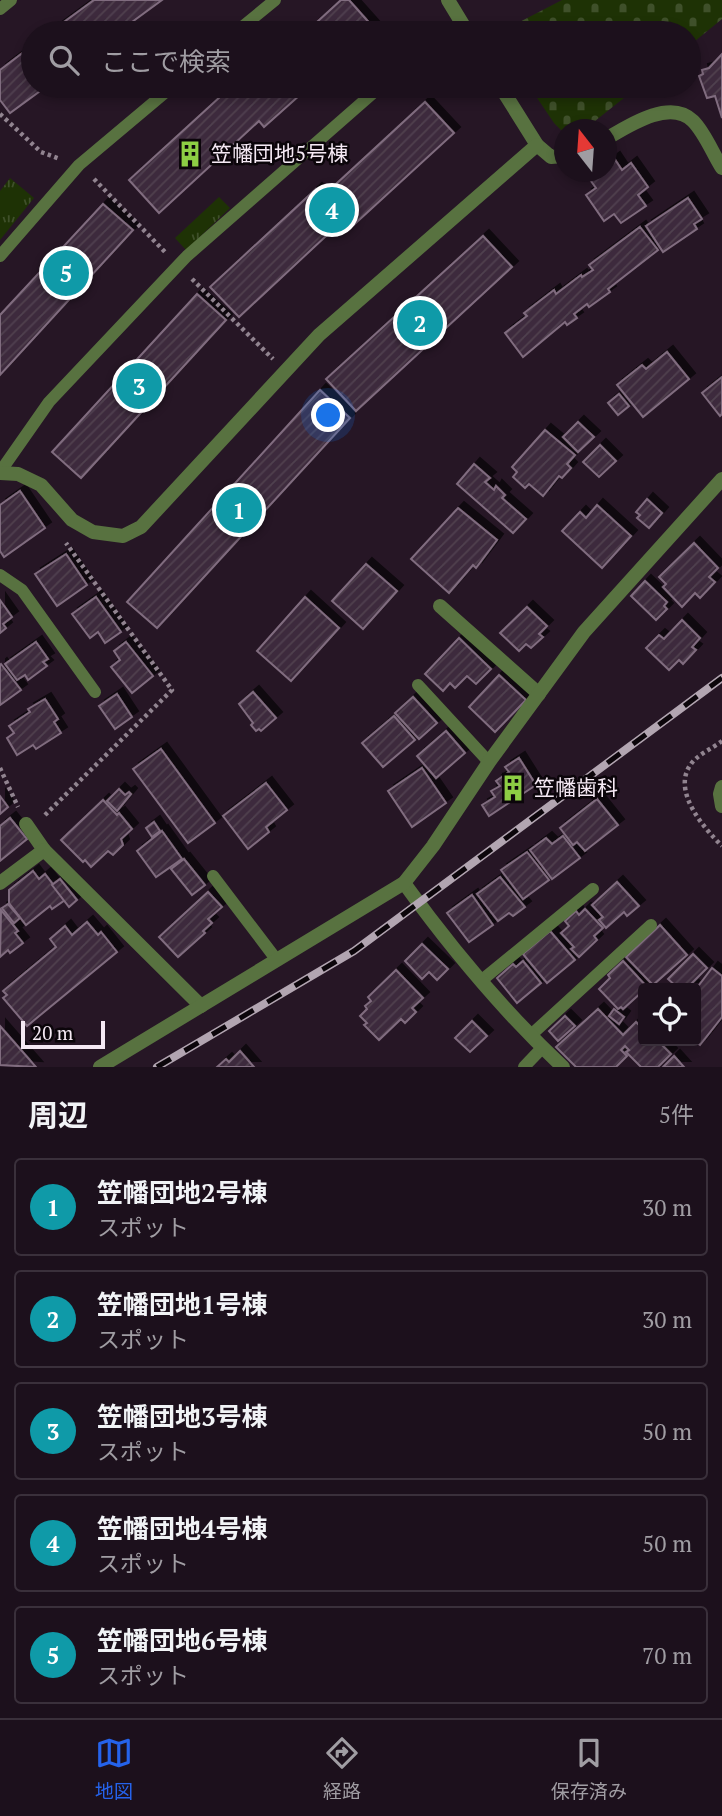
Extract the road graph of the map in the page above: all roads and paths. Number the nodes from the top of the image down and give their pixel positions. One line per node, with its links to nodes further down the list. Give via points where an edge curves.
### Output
1 (11, 0): 4 (lane)
2 (275, 0): 5 (lane)
3 (449, 0): 6 (street)
4 (0, 9)
5 (250, 21)
6 (461, 21)
7 (159, 98): 14 (lane)
8 (367, 98): 17 (lane)
9 (508, 98): 12 (street)
10 (0, 114): 14 (path, via 41,152)
11 (617, 134): 15 (street, via 656,113 682,113 694,121)
12 (537, 145): 13 (street); 18 (street, via 319,335)
13 (554, 157)
14 (79, 165): 16 (lane); 17 (path)
15 (722, 168)
16 (0, 257)
17 (178, 265): 18 (path); 19 (lane, via 49,402)
18 (286, 371): 19 (street, via 141,527 123,536 93,532 72,520 41,485 18,474)
19 (0, 472)
20 (722, 479): 25 (street, via 584,632)
21 (0, 575): 24 (lane, via 22,590)
22 (440, 606): 25 (street)
23 (418, 685): 26 (lane)
24 (95, 692)
25 (539, 694): 26 (street)
26 (489, 762): 34 (street)
27 (0, 768): 30 (path)
28 (722, 787): 29 (street)
29 (722, 806)
30 (26, 824): 31 (street)
31 (44, 850): 33 (street); 39 (street)
32 (213, 876): 37 (lane)
33 (0, 883)
34 (404, 883): 37 (street); 38 (street)
35 (593, 889): 38 (lane)
36 (651, 925): 40 (lane)
37 (276, 959): 39 (street)
38 (482, 980): 40 (street)
39 (201, 1006): 42 (street)
40 (531, 1035): 41 (street)
41 (542, 1048): 43 (lane); 44 (street)
42 (100, 1067)
43 (524, 1067)
44 (563, 1067)

